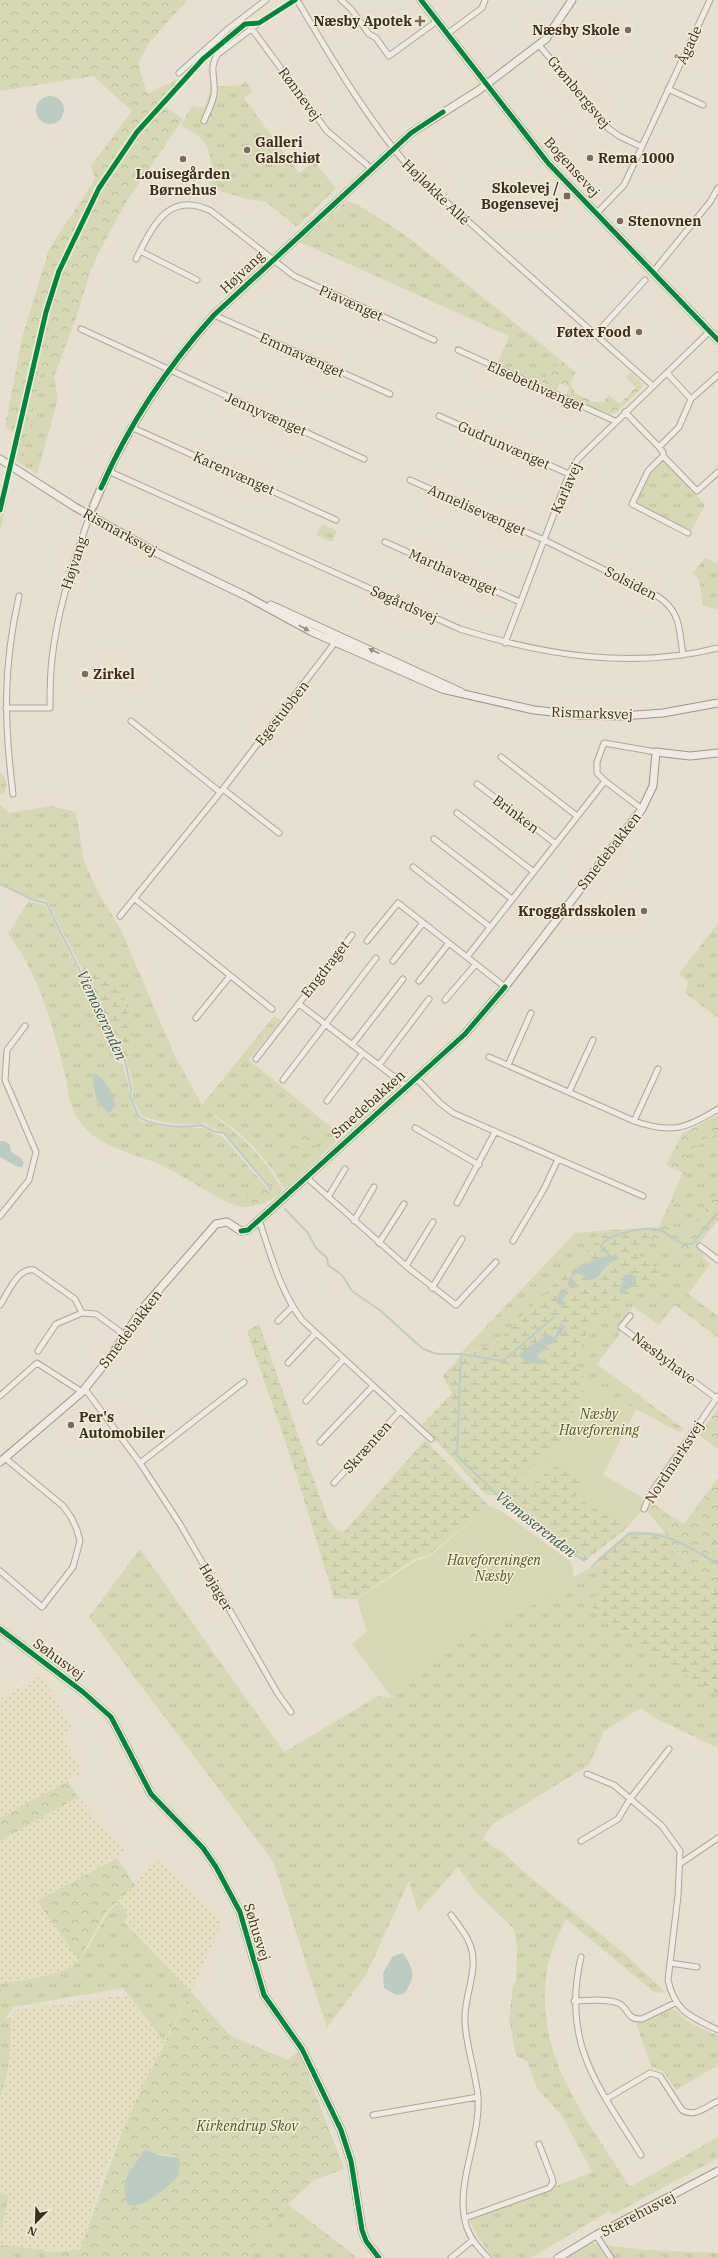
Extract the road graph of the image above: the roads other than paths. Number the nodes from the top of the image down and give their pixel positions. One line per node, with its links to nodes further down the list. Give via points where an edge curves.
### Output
1 (266, 0): 12 (street, via 228,29)
2 (296, 0): 9 (street); 18 (street, Højløkke Allé)
3 (341, 0): 8 (street, via 389,56)
4 (421, 0): 8 (street, Bogensevej)
5 (485, 0): 10 (street, via 482,8)
6 (572, 0): 11 (street, Højvang, via 557,26)
7 (710, 0): 14 (street, Ågade)
8 (437, 21): 10 (street, Bogensevej)
9 (252, 29): 16 (street, via 218,54 214,60 214,94); 19 (street, Rønnevej, via 327,131)
10 (447, 34): 13 (street, Bogensevej)
11 (539, 45): 13 (street, Højvang); 17 (street, Grønbergsvej, via 608,128)
12 (179, 73)
13 (487, 84): 18 (street, Højvang, via 426,122); 21 (street, Bogensevej, via 548,162)
14 (668, 89): 15 (street); 17 (street, Ågade)
15 (702, 105)
16 (204, 121)
17 (642, 147): 21 (street, Ågade, via 624,185)
18 (393, 150): 19 (street, Højvang); 31 (street, Højløkke Allé, via 441,199)
19 (372, 169): 24 (street, Højvang)
20 (718, 188): 25 (street, via 710,202)
21 (597, 213): 25 (street, Bogensevej)
22 (140, 251): 23 (street, Piavænget); 24 (street, Piavænget, via 154,224 163,214 183,205 195,205 212,211); 26 (street)
23 (136, 259)
24 (273, 259): 28 (street, Højvang); 32 (street, Piavænget, via 294,276)
25 (653, 272): 30 (street, Bogensevej)
26 (197, 280)
27 (645, 280): 31 (street)
28 (214, 316): 35 (street, Højvang); 39 (street, Emmavænget)
29 (81, 329): 35 (street)
30 (710, 331): 33 (street, Bogensevej); 36 (street, Karlavej)
31 (594, 335): 38 (street, Højløkke Allé)
32 (434, 340)
33 (718, 340)
34 (458, 350): 43 (street, Elsebethvænget)
35 (168, 370): 44 (street, Højvang); 48 (street, Jennyvænget)
36 (667, 373): 38 (street, Karlavej); 40 (street)
37 (718, 375): 40 (street)
38 (653, 386): 41 (street, Karlavej)
39 (390, 394)
40 (691, 399): 45 (street, via 679,427)
41 (626, 412): 43 (street, Karlavej); 45 (street)
42 (439, 416): 51 (street, Gudrunvænget)
43 (615, 421): 51 (street, Karlavej, via 578,459)
44 (131, 427): 49 (street, Højvang); 54 (street, Karenvænget)
45 (659, 447): 46 (street)
46 (663, 456): 50 (street, via 698,491); 55 (street, via 648,471 632,504)
47 (0, 459): 59 (street, Rismarksvej, via 157,553)
48 (364, 459)
49 (108, 471): 53 (street, Højvang); 63 (street, Søgårdsvej, via 460,629)
50 (718, 472)
51 (569, 474): 56 (street, Karlavej)
52 (410, 480): 56 (street, Annelisevænget)
53 (93, 507): 68 (street, Højvang, bridge, via 68,579 59,616 52,659 50,708)
54 (336, 520)
55 (688, 532)
56 (544, 540): 60 (street, Karlavej); 65 (street, Solsiden, via 666,602 678,619)
57 (385, 542): 60 (street, Marthavænget)
58 (19, 596): 68 (street, via 8,653)
59 (246, 596): 61 (street, Rismarksvej); 62 (street, Rismarksvej, one-way to 62)
60 (520, 602): 63 (street, Karlavej)
61 (340, 635): 62 (street, Egestubben); 66 (street, Rismarksvej, one-way to 61)
62 (335, 643): 66 (street, Rismarksvej, via 442,689); 75 (street, Egestubben)
63 (505, 643): 65 (street, Søgårdsvej, via 554,653 608,658)
64 (718, 648): 65 (street, Søgårdsvej)
65 (683, 655)
66 (467, 695): 67 (street, Rismarksvej, via 534,710 579,715 622,716 662,713)
67 (718, 703)
68 (6, 708): 76 (street)
69 (131, 721): 75 (street)
70 (656, 752): 71 (street, via 690,756); 73 (street, via 604,744 597,762 597,773); 77 (street, Smedebakken, via 653,786)
71 (718, 753)
72 (501, 756): 79 (street)
73 (605, 781): 77 (street); 79 (street)
74 (477, 784): 82 (street, Brinken)
75 (222, 791): 80 (street); 85 (street, Egestubben)
76 (13, 794)
77 (642, 809): 100 (street, Smedebakken)
78 (457, 813): 84 (street)
79 (577, 816): 82 (street)
80 (279, 833)
81 (434, 839): 86 (street)
82 (556, 844): 84 (street)
83 (413, 867): 89 (street)
84 (534, 872): 86 (street)
85 (134, 899): 87 (street, Egestubben); 97 (street)
86 (512, 899): 89 (street)
87 (120, 916)
88 (423, 923): 91 (street, via 398,903); 92 (street); 95 (street)
89 (490, 927): 93 (street)
90 (352, 935): 103 (street, Engdraget)
91 (367, 941)
92 (449, 943): 93 (street); 99 (street)
93 (467, 957): 96 (street)
94 (376, 958): 107 (street)
95 (393, 961)
96 (476, 964): 100 (street); 102 (street)
97 (230, 976): 104 (street); 106 (street)
98 (403, 979): 110 (street)
99 (419, 981)
100 (505, 987): 117 (street, Smedebakken, via 465,1034)
101 (429, 999): 114 (street)
102 (445, 1000)
103 (299, 1004): 107 (street, Engdraget); 113 (street, Engdraget)
104 (272, 1009)
105 (530, 1013): 115 (street)
106 (196, 1018)
107 (326, 1024): 110 (street, Engdraget); 118 (street)
108 (25, 1026): 119 (street, via 7,1050)
109 (593, 1040): 121 (street)
110 (352, 1045): 111 (street, Engdraget)
111 (363, 1053): 114 (street, Engdraget); 122 (street)
112 (489, 1057): 115 (street)
113 (256, 1059)
114 (379, 1065): 120 (street, Engdraget)
115 (508, 1065): 121 (street)
116 (658, 1069): 124 (street)
117 (416, 1078): 120 (street, Smedebakken); 126 (street, via 453,1113)
118 (282, 1080)
119 (3, 1081): 136 (street, via 36,1152 29,1180)
120 (406, 1086): 130 (street, Smedebakken)
121 (569, 1092): 124 (street)
122 (327, 1101)
123 (718, 1109): 124 (street, via 695,1123 679,1128 654,1127)
124 (634, 1121)
125 (415, 1128): 128 (street)
126 (495, 1132): 127 (street); 128 (street)
127 (558, 1159): 132 (street); 141 (street, via 544,1189)
128 (479, 1165): 134 (street)
129 (345, 1169): 133 (street)
130 (306, 1177): 133 (street); 137 (street, Smedebakken)
131 (374, 1187): 138 (street)
132 (643, 1196)
133 (328, 1197): 138 (street)
134 (457, 1203)
135 (404, 1204): 142 (street)
136 (0, 1216)
137 (258, 1220): 149 (street, Skrænten); 154 (street, Smedebakken, via 248,1230 241,1231 227,1222 216,1224 143,1308)
138 (354, 1221): 142 (street)
139 (433, 1222): 146 (street)
140 (462, 1239): 147 (street)
141 (513, 1241)
142 (379, 1244): 146 (street)
143 (700, 1246): 144 (street)
144 (718, 1260)
145 (496, 1262): 147 (street, via 456,1305)
146 (406, 1266): 147 (street)
147 (432, 1288)
148 (0, 1305): 150 (street, via 22,1272 30,1269 75,1299)
149 (292, 1307): 152 (street); 153 (street, Skrænten)
150 (82, 1313): 154 (street, via 96,1314); 155 (street, via 56,1324)
151 (630, 1316): 162 (street, Næsbyhave, via 622,1326)
152 (278, 1321)
153 (315, 1334): 156 (street, Skrænten); 157 (street)
154 (125, 1335): 160 (street, Smedebakken)
155 (38, 1351)
156 (344, 1359): 159 (street, Skrænten); 163 (street)
157 (288, 1363)
158 (244, 1382): 168 (street)
159 (373, 1386): 164 (street, Skrænten); 166 (street)
160 (83, 1390): 161 (street, via 37,1364); 167 (street, Smedebakken); 168 (street, Højager)
161 (0, 1396)
162 (717, 1397): 170 (street, Nordmarksvej, via 651,1493)
163 (306, 1401)
164 (400, 1411): 165 (street, Skrænten); 169 (street, Skrænten)
165 (431, 1439)
166 (320, 1442)
167 (3, 1460): 171 (street, via 63,1506 71,1516 80,1541 73,1567 42,1607)
168 (140, 1463): 173 (street, Højager, via 180,1524 278,1694)
169 (334, 1482)
170 (644, 1509)
171 (0, 1571)
172 (0, 1630): 197 (street, Søhusvej, via 83,1692 111,1717 152,1794 203,1848 216,1867 240,1912 264,1996 302,2049 341,2130 351,2161 362,2230 366,2241)
173 (291, 1712)
174 (669, 1749): 176 (street)
175 (587, 1774): 176 (street, via 614,1785)
176 (630, 1799): 178 (street, via 618,1818); 179 (street, via 662,1826 673,1839 680,1850)
177 (718, 1838): 179 (street)
178 (581, 1841)
179 (681, 1863): 182 (street)
180 (451, 1915): 187 (street, via 469,1941 474,1958 465,2006 465,2023)
181 (581, 1958): 184 (street)
182 (670, 1963): 183 (street); 185 (street, via 668,1980)
183 (697, 1967)
184 (574, 2001): 185 (street, via 617,2002 624,2007 628,2016 638,2020); 188 (street, via 582,2050 589,2070)
185 (675, 2003): 186 (street, via 691,2017)
186 (718, 2030)
187 (478, 2097): 190 (street); 194 (street, via 478,2125 464,2191)
188 (606, 2099): 189 (street, via 650,2073 660,2076 682,2110 686,2112 695,2113); 192 (street)
189 (718, 2101)
190 (373, 2115)
191 (539, 2144): 194 (street, via 552,2178 548,2188)
192 (641, 2155)
193 (718, 2171): 195 (street, Stærehusvej)
194 (465, 2218): 196 (street)
195 (596, 2235): 200 (street, Stærehusvej); 201 (street)
196 (473, 2240): 198 (street); 199 (street)
197 (379, 2258)
198 (451, 2258)
199 (488, 2258)
200 (558, 2258)
201 (610, 2258)

